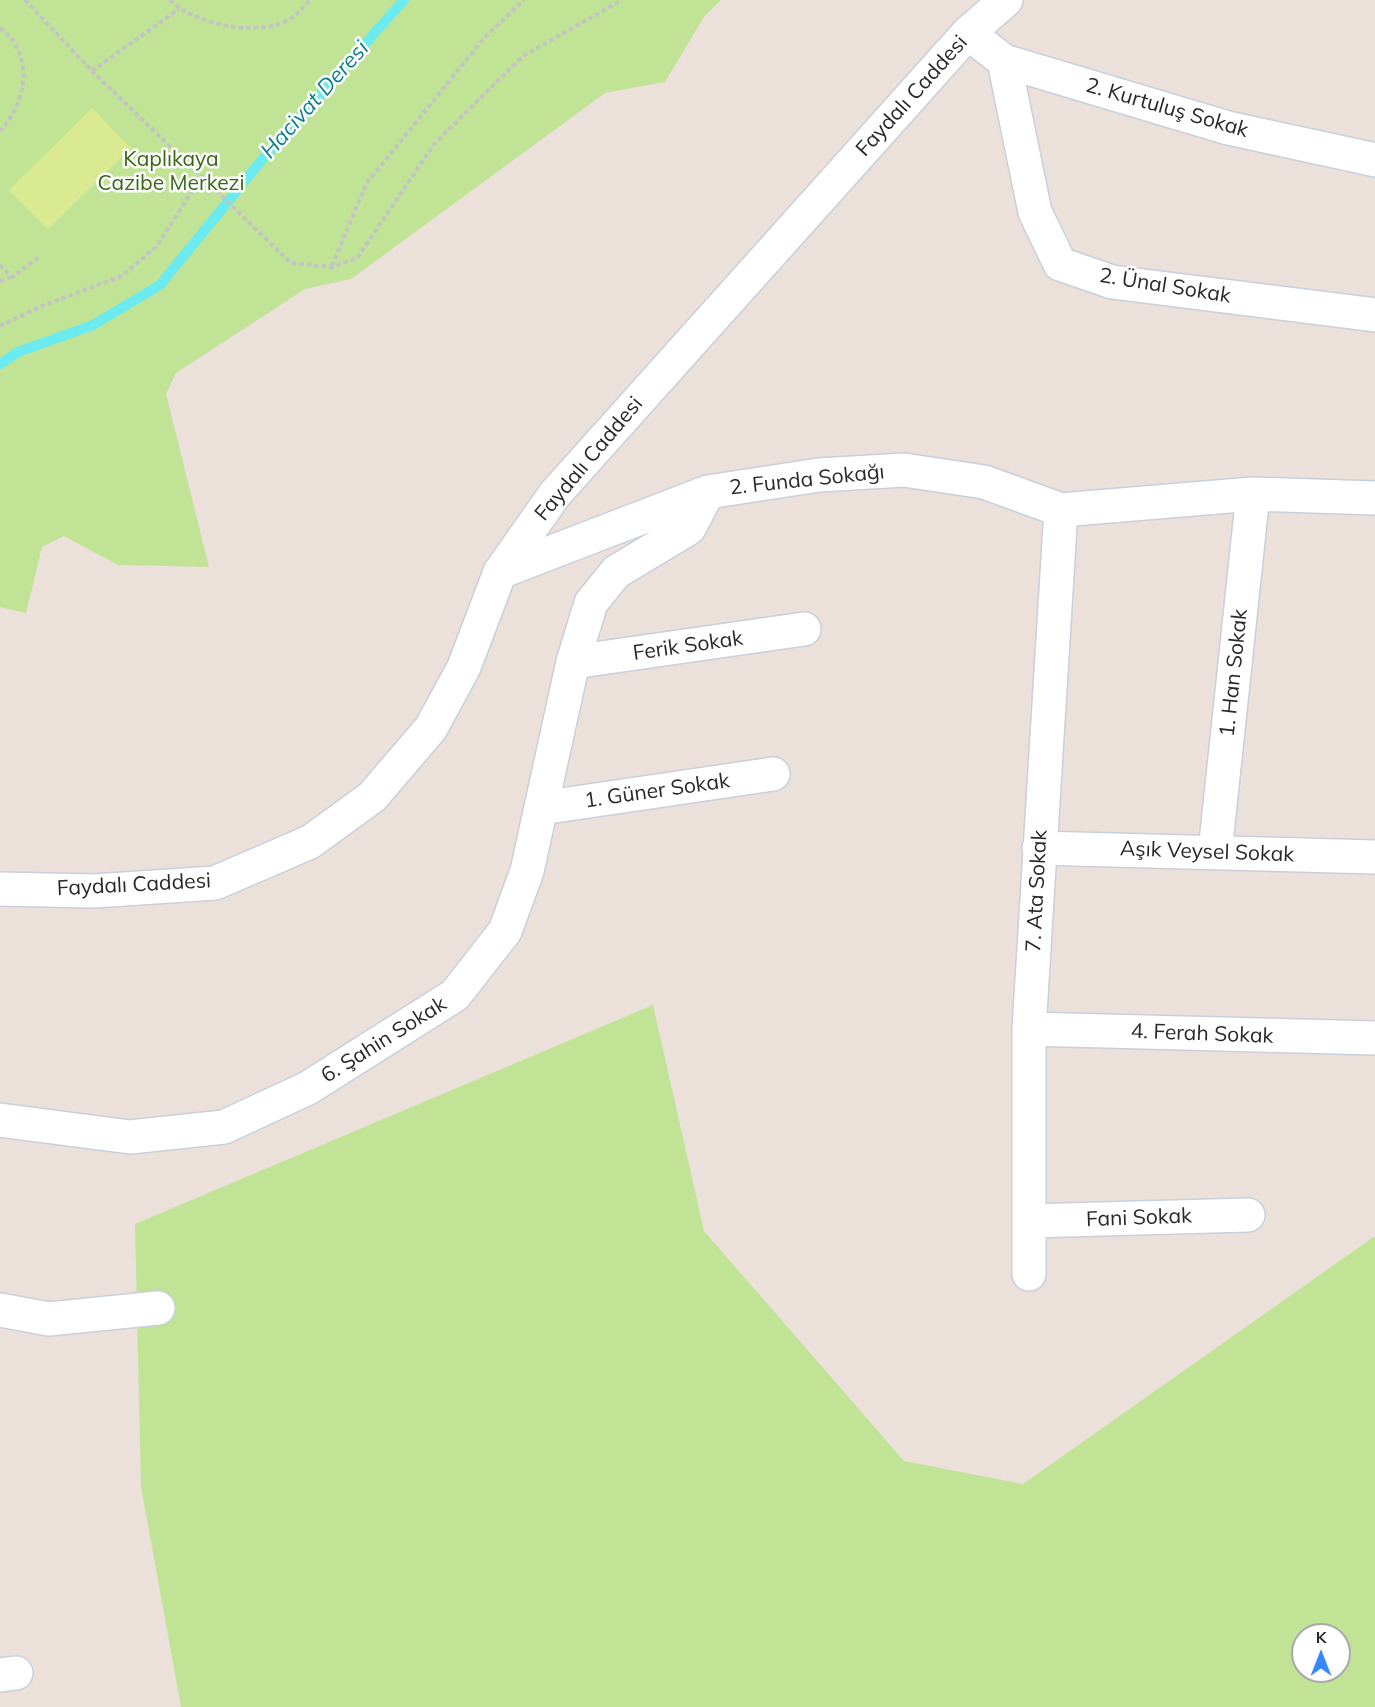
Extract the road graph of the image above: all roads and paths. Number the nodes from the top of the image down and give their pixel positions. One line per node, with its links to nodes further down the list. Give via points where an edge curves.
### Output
1 (26, 0): 11 (path)
2 (170, 0): 7 (path)
3 (310, 0): 7 (path, via 292,18 255,29 199,20)
4 (524, 0): 17 (path, via 484,38 366,184)
5 (622, 0): 17 (path, via 523,56 435,143 357,258)
6 (1006, 0): 9 (street, Faydalı Caddesi)
7 (179, 9): 11 (path)
8 (0, 28): 12 (path, via 17,48 24,69 23,92 15,113)
9 (968, 33): 10 (street, 2. Kurtuluş Sokak); 26 (street, Faydalı Caddesi, via 555,494)
10 (1004, 61): 13 (street, 2. Kurtuluş Sokak, via 1228,128); 20 (street, 2. Ünal Sokak, via 1035,212 1060,264 1112,282)
11 (93, 71): 14 (path)
12 (0, 131)
13 (1375, 160)
14 (202, 176): 17 (path, via 291,263); 21 (path, via 156,247 122,276)
15 (39, 257): 18 (path)
16 (0, 265): 18 (path)
17 (332, 267)
18 (12, 277): 19 (path)
19 (0, 281)
20 (1375, 315)
21 (0, 326)
22 (708, 492): 25 (street, 2. Funda Sokağı, via 819,475 904,470 984,482); 26 (street, 2. Funda Sokağı); 28 (street, 6. Şahin Sokak, via 689,528 616,572 591,603)
23 (1253, 494): 24 (street, 2. Funda Sokağı); 25 (street, 2. Funda Sokağı); 32 (street, 1. Han Sokak)
24 (1375, 498)
25 (1061, 510): 31 (street, 7. Ata Sokak)
26 (500, 572): 34 (street, Faydalı Caddesi, via 464,667 431,728 372,797 310,842 215,883 94,891)
27 (804, 629): 28 (street, Ferik Sokak)
28 (573, 662): 30 (street, 6. Şahin Sokak)
29 (772, 774): 30 (street, 1. Güner Sokak)
30 (541, 808): 37 (street, 6. Şahin Sokak, via 527,871 505,931 455,995 308,1088 224,1127 130,1137)
31 (1039, 848): 32 (street, Aşık Veysel Sokak); 35 (street, 7. Ata Sokak)
32 (1215, 852): 33 (street, Aşık Veysel Sokak)
33 (1375, 857)
34 (0, 889)
35 (1029, 1029): 36 (street, 4. Ferah Sokak); 39 (street, 7. Ata Sokak)
36 (1375, 1038)
37 (0, 1120)
38 (1248, 1215): 39 (street, Fani Sokak)
39 (1029, 1221): 40 (street, 7. Ata Sokak)
40 (1029, 1274)
41 (158, 1308): 42 (street, via 49,1319)
42 (0, 1310)

